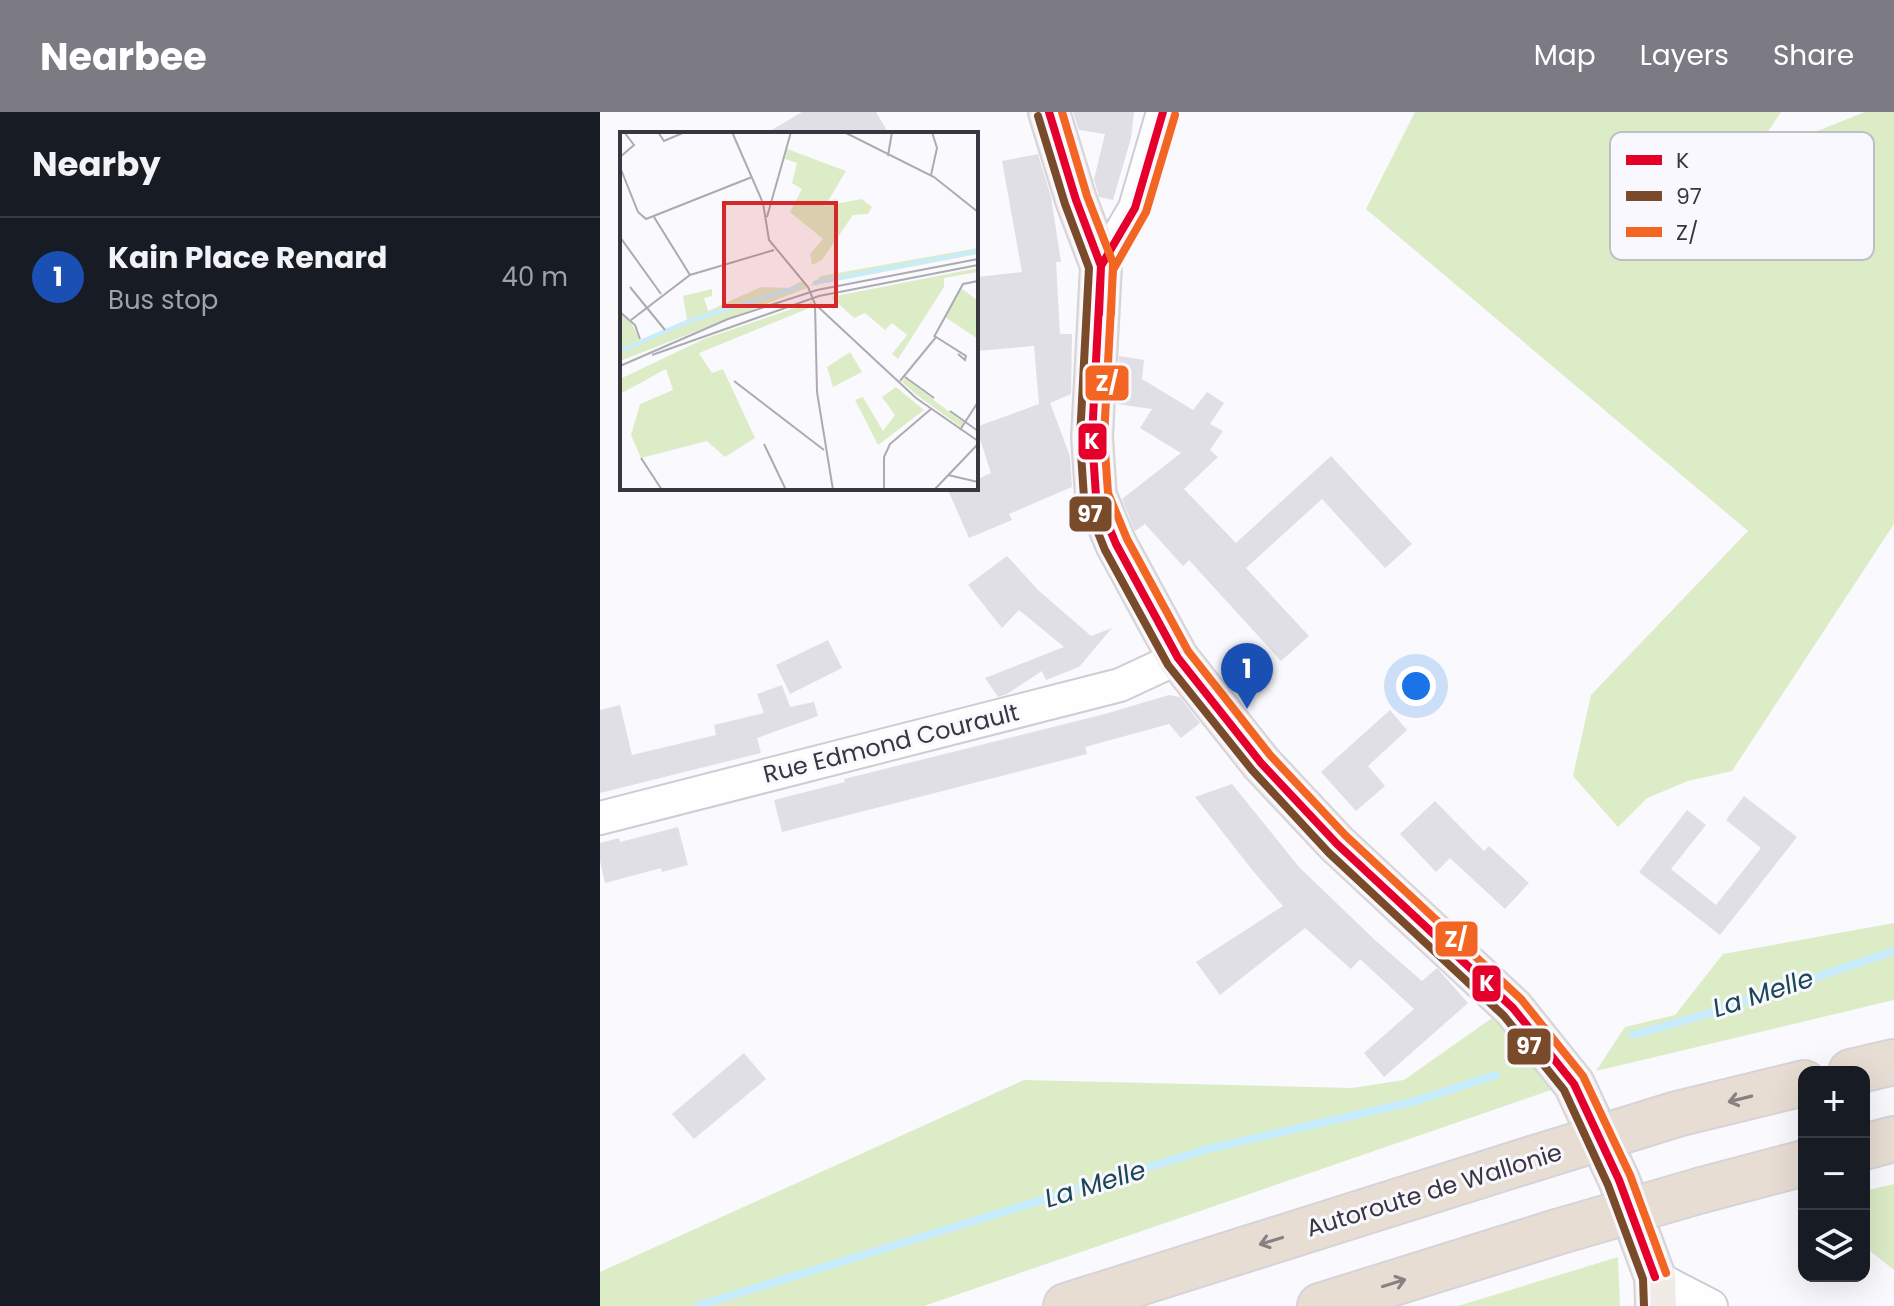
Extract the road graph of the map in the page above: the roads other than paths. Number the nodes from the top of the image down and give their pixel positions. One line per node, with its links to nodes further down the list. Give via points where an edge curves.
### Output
1 (1049, 112): 3 (main road)
2 (1163, 112): 3 (street, via 1135,208)
3 (1101, 266): 4 (main road, via 1092,437 1096,496)
4 (1178, 658): 5 (street, Rue Edmond Courault, via 1120,685); 12 (main road, via 1261,763 1337,844 1513,1008 1574,1084 1619,1180)
5 (600, 818)
6 (1894, 1062): 7 (highway)
7 (1870, 1068)
8 (1798, 1084): 13 (highway, Autoroute de Wallonie, one-way to 13, bridge, via 1677,1114)
9 (1894, 1139): 10 (highway)
10 (1870, 1145)
11 (1798, 1165): 14 (highway, one-way to 11, bridge)
12 (1655, 1292): 15 (street)
13 (1066, 1306)
14 (1320, 1306)
15 (1711, 1306)

